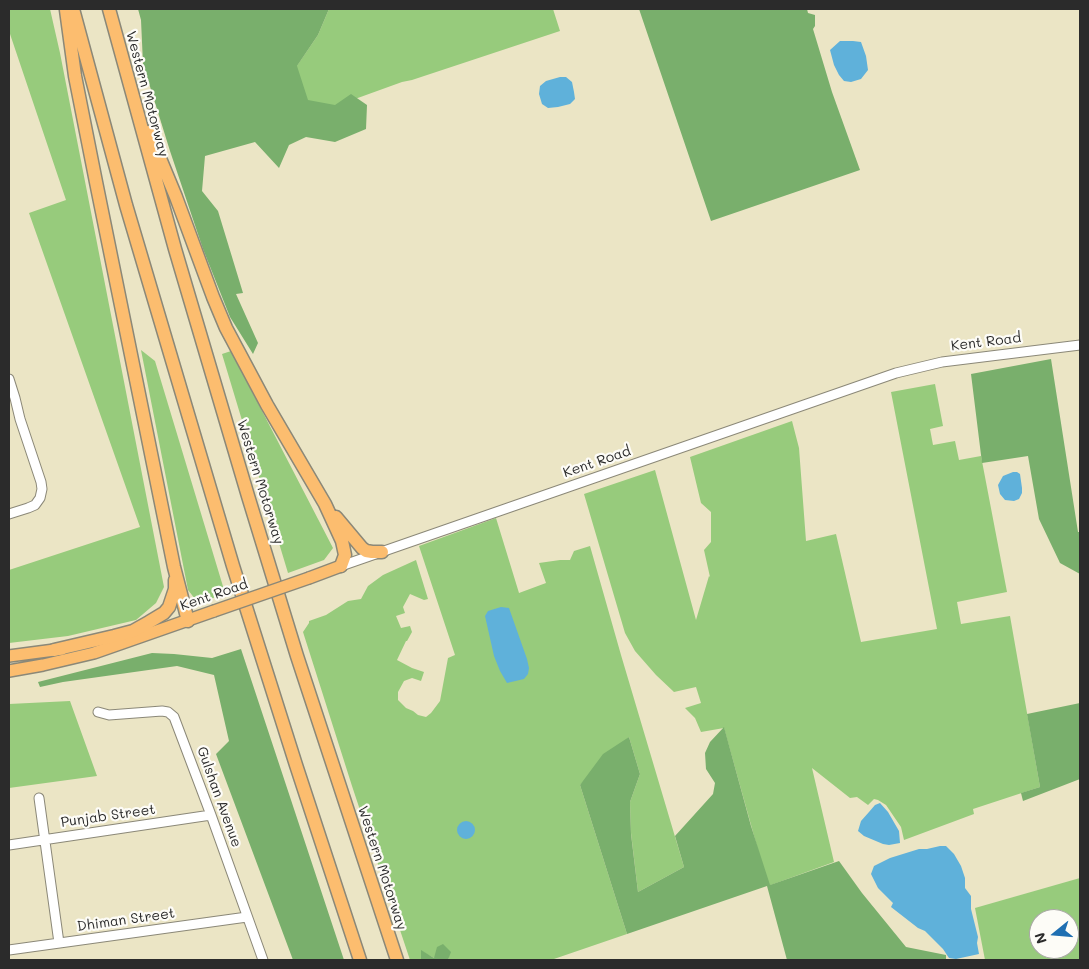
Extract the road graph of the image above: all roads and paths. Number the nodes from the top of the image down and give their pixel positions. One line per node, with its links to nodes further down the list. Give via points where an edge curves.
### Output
1 (66, 9): 11 (highway, via 76,76)
2 (73, 9): 26 (highway, via 126,205 233,566)
3 (108, 9): 4 (highway, Western Motorway)
4 (127, 76): 7 (highway, via 226,328); 27 (highway, Western Motorway, via 256,522)
5 (1080, 345): 9 (street, Kent Road, via 942,362 904,371)
6 (9, 379): 8 (street, via 42,489 35,505)
7 (325, 504): 9 (highway, via 362,548); 10 (highway, via 344,549)
8 (9, 514)
9 (382, 552): 10 (street, Kent Road)
10 (342, 566): 12 (main road, Kent Road, bridge)
11 (174, 567): 12 (highway); 14 (highway, via 172,599 169,607 157,618 133,631)
12 (188, 620): 13 (main road, Kent Road)
13 (131, 640): 14 (main road, Kent Road); 16 (main road, Kent Road, via 70,659)
14 (54, 650): 15 (main road, Kent Road)
15 (9, 656)
16 (9, 672)
17 (98, 712): 19 (street, Gulshan Avenue, via 108,715 162,711 172,715)
18 (39, 798): 20 (street)
19 (211, 815): 20 (street, Punjab Street); 22 (street, Gulshan Avenue)
20 (45, 840): 21 (street, Punjab Street); 23 (street)
21 (9, 845)
22 (247, 917): 23 (street, Dhiman Street); 25 (street, Gulshan Avenue)
23 (59, 943): 24 (street, Dhiman Street)
24 (9, 950)
25 (263, 960)
26 (360, 960)
27 (397, 960)

